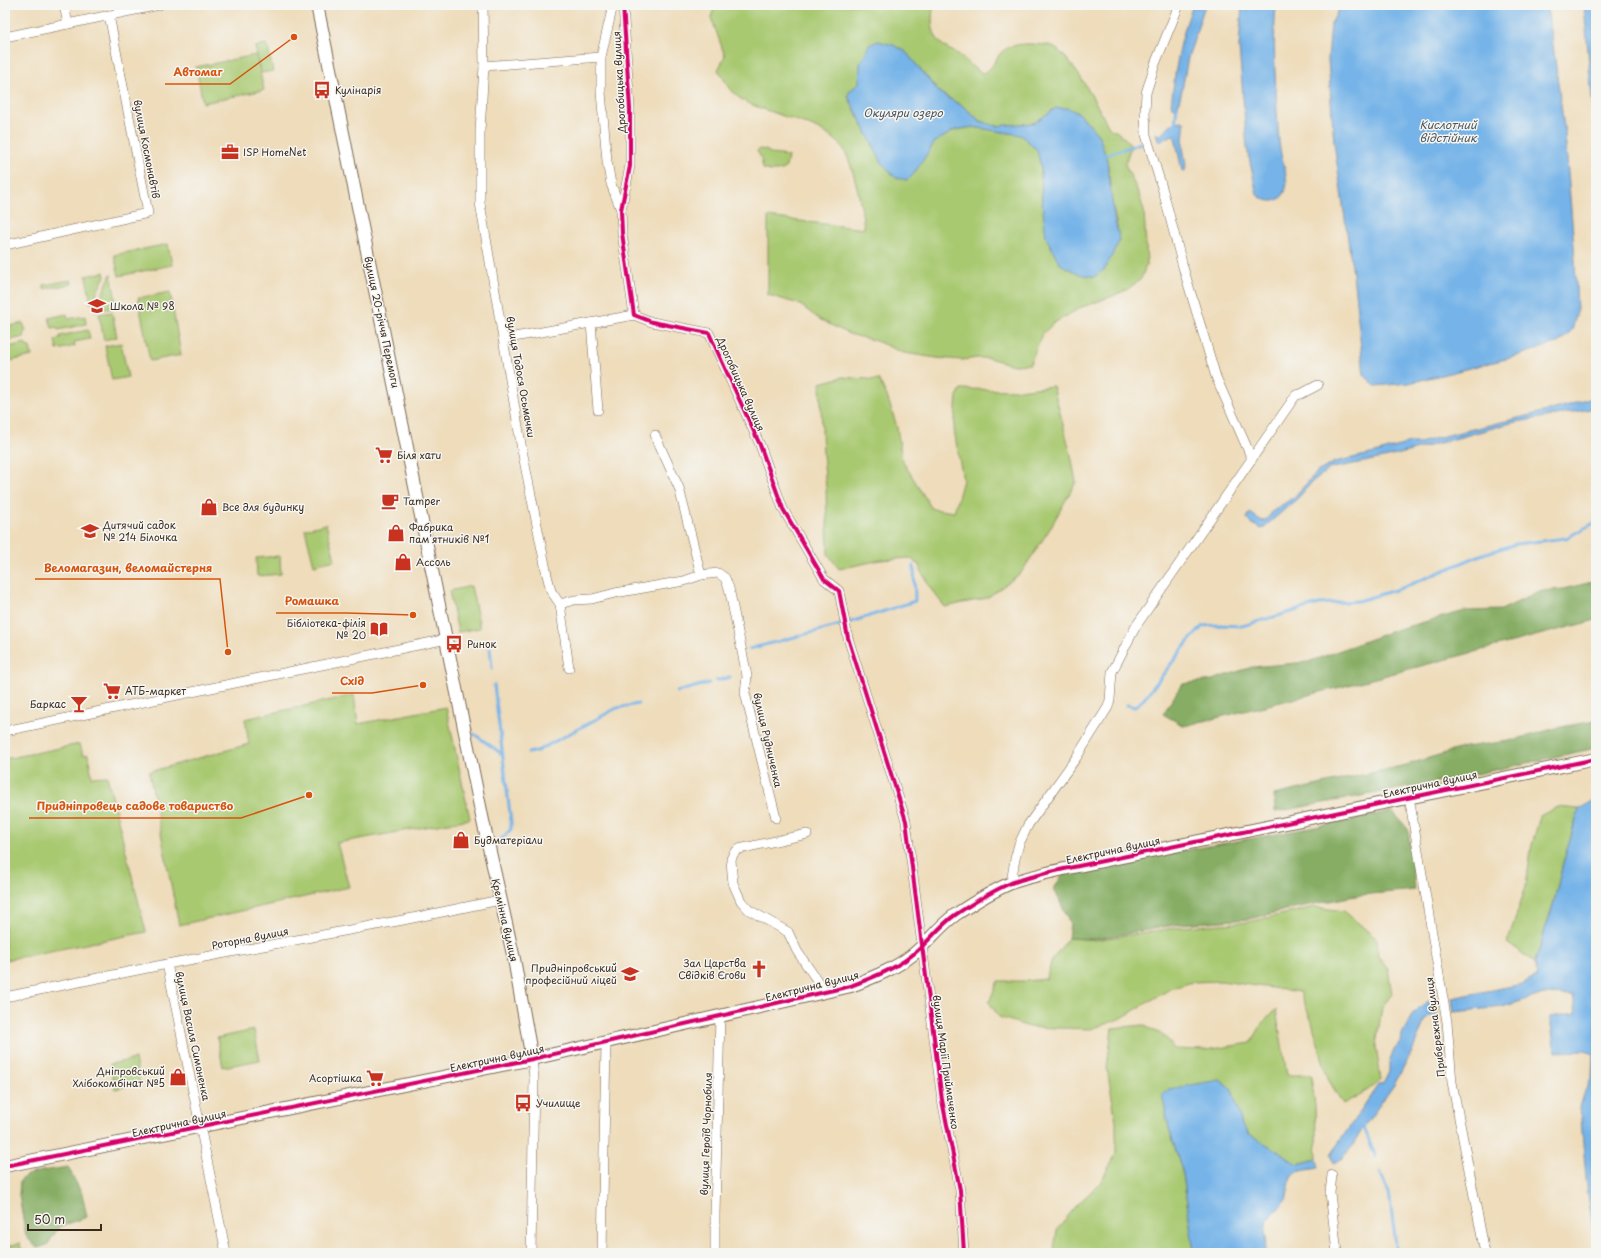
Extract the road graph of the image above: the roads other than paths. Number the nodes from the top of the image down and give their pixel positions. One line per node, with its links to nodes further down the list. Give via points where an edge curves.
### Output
1 (64, 5): 9 (street)
2 (159, 5): 8 (street)
3 (317, 5): 24 (street, вулиця 20-річчя Перемоги)
4 (483, 5): 12 (street, вулиця Тодося Осьмачки)
5 (613, 5): 11 (street, Дрогобицька вулиця)
6 (623, 5): 13 (street, Дрогобицька вулиця, via 630,109 630,166)
7 (1178, 5): 21 (street, via 1146,93 1146,135 1216,378)
8 (108, 16): 9 (street); 14 (street, вулиця Космонавтів, via 148,213)
9 (68, 24): 10 (street)
10 (5, 37)
11 (601, 57): 12 (street); 13 (street, Дрогобицька вулиця, via 601,92 607,161 611,184)
12 (484, 66): 17 (street, вулиця Тодося Осьмачки, via 480,131 480,203)
13 (621, 210): 15 (street, Дрогобицька вулиця)
14 (5, 245)
15 (634, 315): 16 (street); 33 (street, Дрогобицька вулиця, via 652,322 709,333 760,445 783,509 824,579 839,591 848,638 906,821)
16 (591, 324): 17 (street); 19 (street)
17 (503, 339): 23 (street, вулиця Тодося Осьмачки, via 547,576 551,591)
18 (1318, 385): 21 (street, via 1296,395)
19 (598, 410)
20 (655, 436): 22 (street, via 679,488)
21 (1252, 459): 31 (street, via 1136,626 1112,672 1108,707 1076,758 1028,825 1015,859)
22 (701, 575): 23 (street, via 684,581); 29 (street, вулиця Рудниченка, via 718,572 725,578 729,588 747,676 745,693)
23 (560, 604): 25 (street)
24 (447, 639): 26 (street); 32 (street, Кремінна вулиця)
25 (569, 668)
26 (5, 731)
27 (1596, 759): 28 (street, Електрична вулиця)
28 (1409, 797): 31 (street, Електрична вулиця, via 1072,867); 49 (street, Прибережна вулиця, via 1447,1022 1452,1082)
29 (776, 818)
30 (807, 834): 35 (street, via 739,849 731,860 733,884 741,901 749,910 788,932 797,951)
31 (1011, 883): 33 (street, Електрична вулиця, via 955,915)
32 (500, 900): 34 (street, Роторна вулиця); 39 (street, Кремінна вулиця)
33 (922, 945): 35 (street, Електрична вулиця, via 880,975); 47 (street, вулиця Марії Приймаченко, via 942,1100 960,1190)
34 (167, 964): 36 (street, Роторна вулиця); 40 (street, вулиця Василя Симоненка)
35 (825, 992): 37 (street, Електрична вулиця)
36 (5, 997)
37 (720, 1016): 38 (street, Електрична вулиця); 46 (street, вулиця Героїв Чорнобиля)
38 (606, 1043): 39 (street, Електрична вулиця); 45 (street)
39 (532, 1059): 40 (street, Електрична вулиця); 44 (street, Кремінна вулиця, via 534,1078)
40 (200, 1127): 41 (street, Електрична вулиця); 43 (street, вулиця Василя Симоненка)
41 (5, 1166)
42 (1332, 1175): 48 (street, via 1330,1193)
43 (226, 1253)
44 (531, 1253)
45 (602, 1253)
46 (715, 1253)
47 (964, 1253)
48 (1337, 1253)
49 (1486, 1253)

